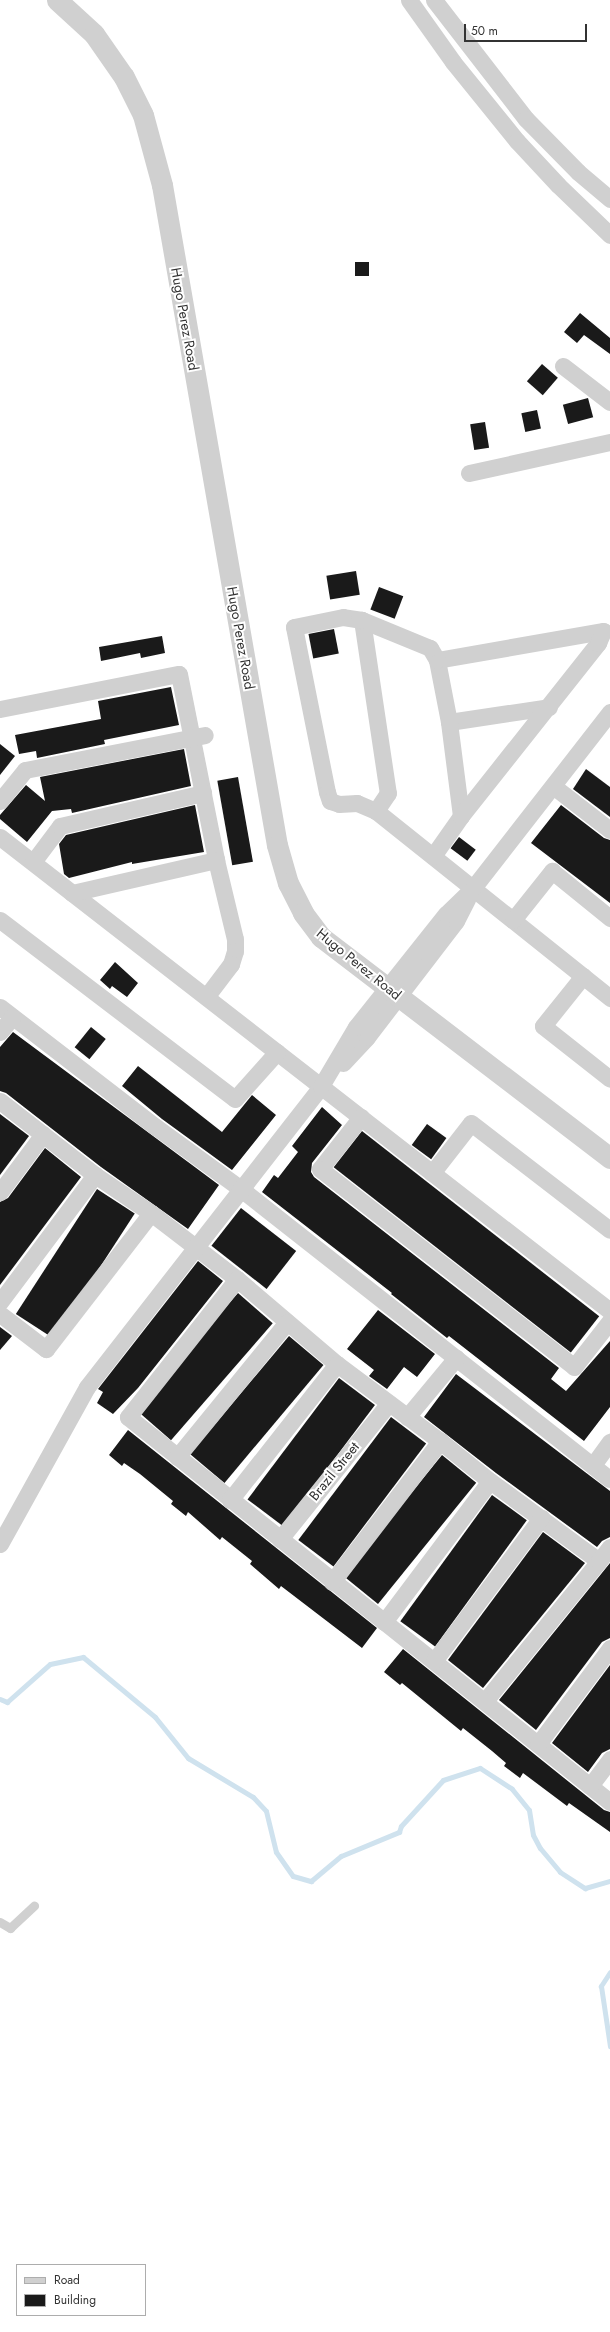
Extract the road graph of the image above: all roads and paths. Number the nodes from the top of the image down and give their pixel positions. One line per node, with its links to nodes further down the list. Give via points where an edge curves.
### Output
1 (57, 0): 33 (street, Hugo Perez Road, via 94,34 124,77 142,115 162,185 277,845 288,883 303,913 321,937)
2 (409, 0): 5 (street, via 453,62 517,140 558,185)
3 (434, 0): 4 (street, via 526,119 578,172)
4 (610, 199)
5 (610, 235)
6 (563, 366): 7 (street)
7 (610, 402)
8 (610, 442): 9 (street)
9 (469, 473)
10 (362, 620): 11 (street, via 430,648); 20 (street, via 388,793); 20 (street, via 343,617 294,627 330,801 339,804 357,803)
11 (437, 660): 12 (street, via 603,631 598,643); 15 (street)
12 (549, 707): 15 (street); 21 (street)
13 (0, 709): 16 (street, via 179,674)
14 (610, 712): 17 (street)
15 (449, 722): 21 (street)
16 (199, 736): 18 (street); 19 (street, via 26,770)
17 (553, 786): 22 (street); 27 (street)
18 (203, 793): 25 (street); 26 (street, via 60,826)
19 (0, 801)
20 (376, 811): 24 (street)
21 (461, 816): 24 (street)
22 (610, 830)
23 (0, 837): 26 (street)
24 (433, 856): 27 (street)
25 (216, 860): 28 (street); 34 (street, via 235,939 235,951 231,964)
26 (33, 862): 28 (street)
27 (473, 888): 31 (street); 33 (street, via 456,921)
28 (72, 893): 34 (street)
29 (610, 918): 31 (street, via 552,871)
30 (0, 920): 38 (street, via 235,1099)
31 (513, 920): 32 (street)
32 (583, 976): 35 (street); 39 (street, via 543,1026)
33 (393, 992): 40 (street, via 367,1037); 44 (street, Hugo Perez Road)
34 (206, 997): 38 (street)
35 (610, 998)
36 (6, 1012): 37 (street); 47 (street)
37 (0, 1032)
38 (277, 1052): 40 (street)
39 (610, 1079)
40 (321, 1086): 42 (street); 47 (street)
41 (0, 1101): 43 (street)
42 (360, 1117): 45 (street); 56 (street, via 320,1169 574,1367)
43 (43, 1134): 46 (street); 48 (street)
44 (610, 1158)
45 (432, 1173): 50 (street, via 471,1123); 54 (street)
46 (95, 1175): 49 (street); 53 (street)
47 (241, 1189): 51 (street); 58 (street)
48 (0, 1192)
49 (151, 1213): 51 (street); 55 (street, via 46,1349)
50 (610, 1230)
51 (195, 1248): 52 (street); 71 (street, via 87,1387)
52 (236, 1279): 57 (street); 64 (street, via 128,1417)
53 (0, 1302)
54 (610, 1311)
55 (0, 1314)
56 (610, 1321)
57 (286, 1322): 59 (street); 64 (street)
58 (456, 1358): 61 (street); 65 (street)
59 (336, 1364): 60 (street); 68 (street)
60 (389, 1403): 61 (street); 70 (street, Brazil Street)
61 (407, 1417): 62 (street)
62 (440, 1441): 67 (street); 74 (street)
63 (610, 1442): 65 (street)
64 (177, 1457): 68 (street)
65 (593, 1465): 66 (street)
66 (610, 1479)
67 (490, 1481): 69 (street); 75 (street)
68 (230, 1500): 70 (street)
69 (542, 1518): 73 (street); 77 (street)
70 (280, 1539): 74 (street)
71 (0, 1544)
72 (610, 1547): 73 (street)
73 (599, 1561): 78 (street)
74 (332, 1582): 75 (street)
75 (384, 1622): 77 (street)
76 (610, 1648): 79 (street)
77 (434, 1661): 78 (street)
78 (485, 1701): 79 (street)
79 (538, 1744): 81 (street)
80 (610, 1759): 81 (street)
81 (590, 1786): 82 (street)
82 (610, 1802)
83 (34, 1906): 84 (lane, via 10,1928)
84 (0, 1922)

